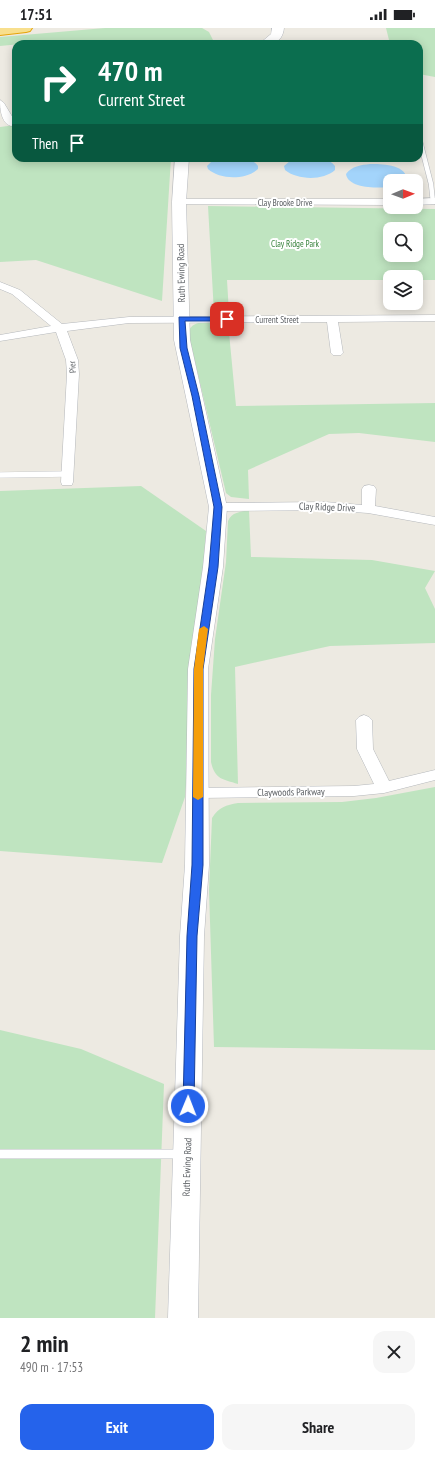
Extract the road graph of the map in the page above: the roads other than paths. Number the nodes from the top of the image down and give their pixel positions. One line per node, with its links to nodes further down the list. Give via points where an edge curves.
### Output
1 (26, 28): 3 (highway)
2 (278, 28): 4 (street, via 277,34)
3 (0, 31)
4 (271, 40)
5 (0, 103): 6 (street)
6 (12, 120)
7 (12, 123): 8 (street)
8 (0, 124)
9 (423, 153): 14 (lane)
10 (182, 162): 11 (street, Ruth Ewing Road)
11 (179, 202): 12 (street, Clay Brooke Drive); 17 (street, Ruth Ewing Road)
12 (383, 202)
13 (423, 202): 14 (street)
14 (434, 202)
15 (0, 285): 19 (street, via 16,292)
16 (435, 318): 18 (street, Current Street)
17 (181, 319): 18 (street, Current Street); 19 (street, Current Street, via 130,320); 25 (street, Ruth Ewing Road, via 183,348)
18 (332, 319): 21 (street)
19 (60, 328): 20 (street, Current Street); 23 (street, Pier, via 72,360 73,374)
20 (0, 338)
21 (337, 353)
22 (0, 475): 23 (lane)
23 (67, 478)
24 (370, 489): 26 (street)
25 (218, 507): 26 (street, Clay Ridge Drive, via 324,506); 31 (street, Ruth Ewing Road, via 213,567 198,669)
26 (368, 509): 27 (street, Clay Ridge Drive)
27 (435, 520)
28 (364, 720): 30 (street, via 365,749)
29 (435, 775): 30 (street, Claywoods Parkway)
30 (384, 788): 31 (street, Claywoods Parkway, via 354,791)
31 (198, 793): 33 (street, Ruth Ewing Road, via 198,865 192,936)
32 (0, 1154): 33 (lane)
33 (187, 1154): 34 (street, Ruth Ewing Road)
34 (183, 1318)

